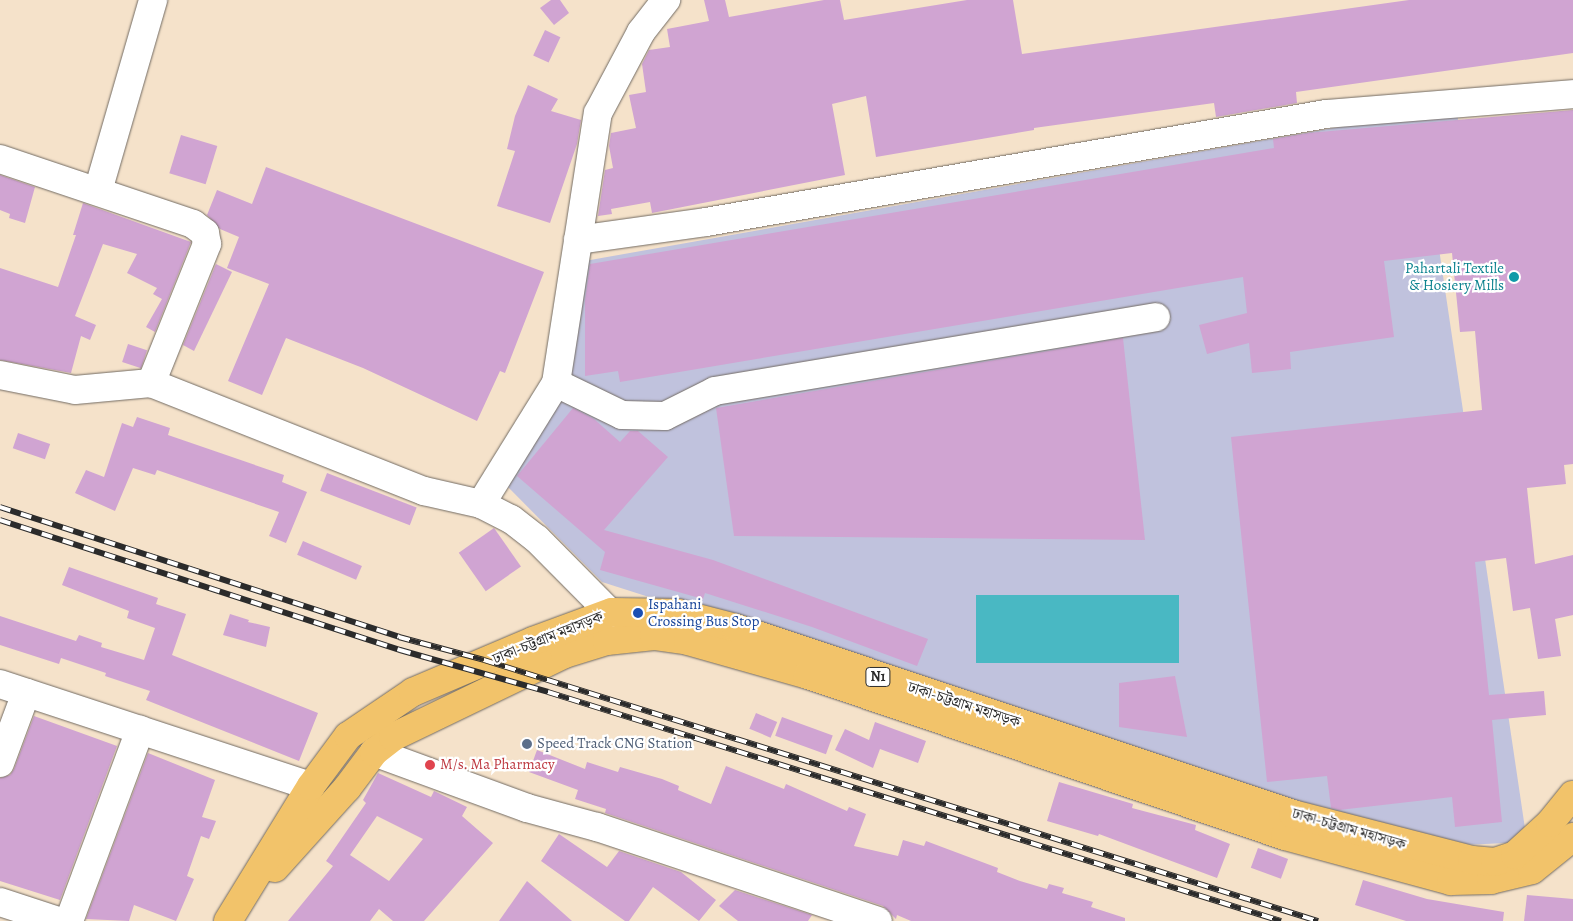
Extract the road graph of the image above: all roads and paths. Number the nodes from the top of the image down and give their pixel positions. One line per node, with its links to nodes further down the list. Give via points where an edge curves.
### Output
1 (153, 0): 5 (street)
2 (666, 0): 6 (street, via 641,32 598,113)
3 (1573, 94): 6 (street, via 1326,114 716,220)
4 (0, 159): 5 (street)
5 (98, 191): 9 (street, via 193,224 205,233 207,244)
6 (578, 240): 10 (street)
7 (1156, 317): 10 (street, via 714,391 665,416 622,415)
8 (0, 375): 9 (street, via 75,390)
9 (151, 382): 11 (street, via 424,491)
10 (556, 383): 11 (street)
11 (481, 504): 12 (street, via 511,519 537,539)
12 (612, 612): 13 (street); 19 (highway, ঢাকা-চট্টগ্রাম মহাসড়ক / N1, via 533,641 413,692 348,736); 20 (highway, ঢাকা-চট্টগ্রাম মহাসড়ক / N1, via 678,613 736,628 1293,814 1472,860 1495,862 1515,854 1550,823)
13 (633, 638): 17 (highway, ঢাকা-চট্টগ্রাম মহাসড়ক / N1, via 607,641 565,654 393,737); 21 (highway, ঢাকা-চট্টগ্রাম মহাসড়ক / N1, via 654,636 688,641 808,675 1284,836 1451,881 1490,880 1532,870)
14 (0, 684): 15 (street)
15 (26, 693): 16 (street); 18 (street)
16 (140, 730): 19 (street); 27 (street)
17 (374, 752): 22 (highway, ঢাকা-চট্টগ্রাম মহাসড়ক / N1, via 347,788 280,863); 24 (street, via 527,808 597,826)
18 (0, 763)
19 (311, 786): 22 (highway, ঢাকা-চট্টগ্রাম মহাসড়ক / N1)
20 (1573, 794)
21 (1573, 837)
22 (250, 887): 25 (highway, ঢাকা-চট্টগ্রাম মহাসড়ক / N1)
23 (0, 902): 26 (street)
24 (840, 914): 28 (street)
25 (234, 919)
26 (58, 921)
27 (69, 921)
28 (878, 921)

